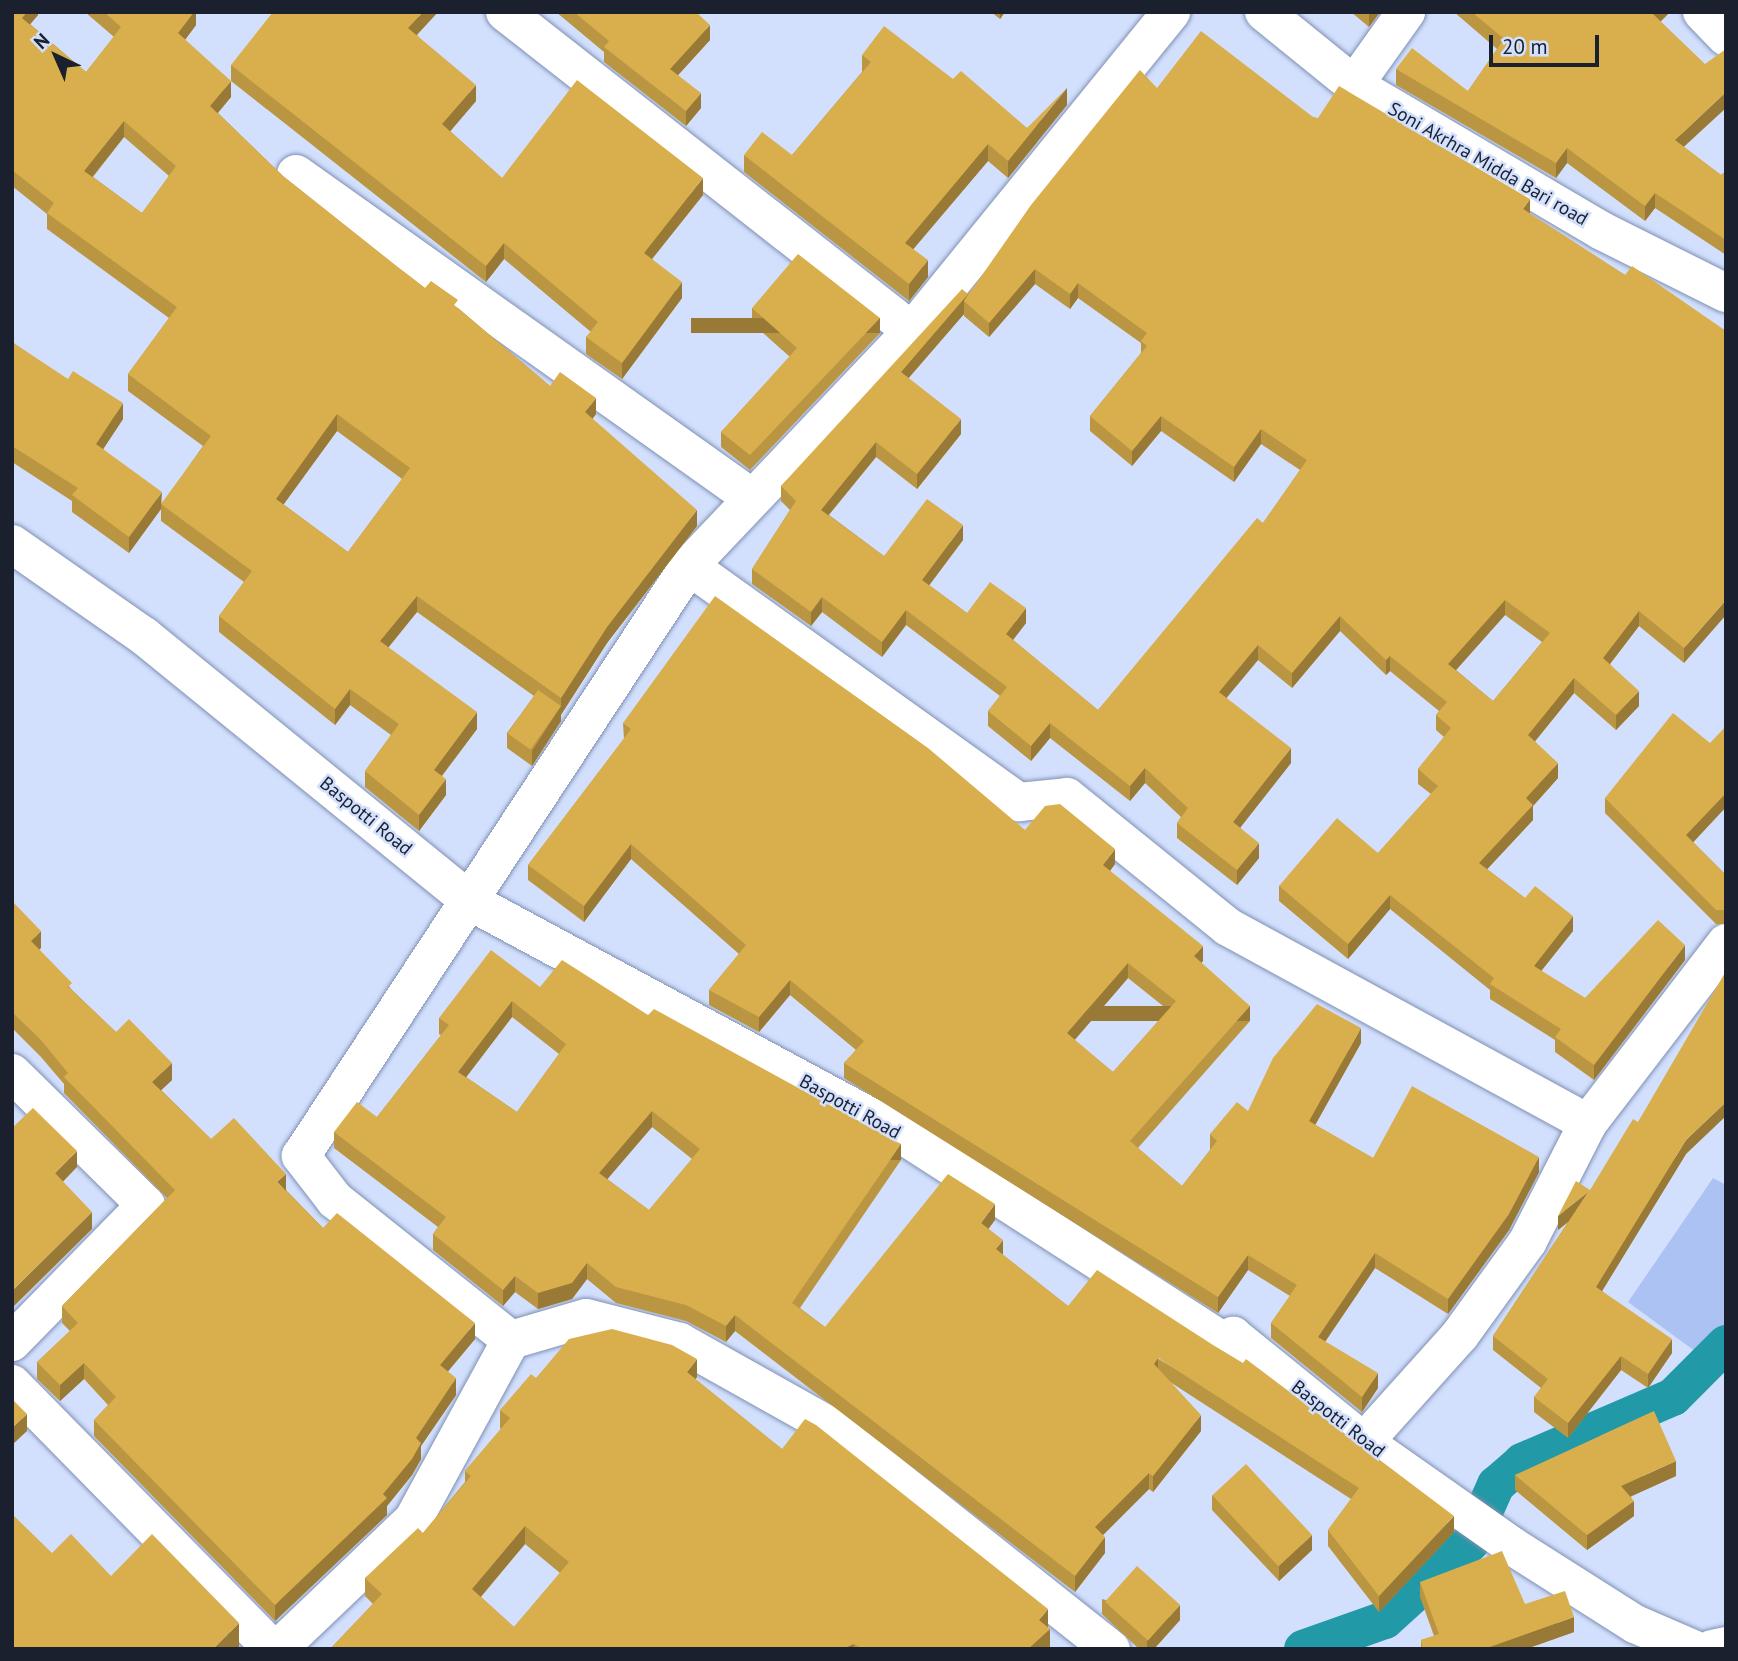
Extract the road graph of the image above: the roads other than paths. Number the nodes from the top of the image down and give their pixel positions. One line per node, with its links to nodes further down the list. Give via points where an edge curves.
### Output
1 (505, 12): 10 (main road)
2 (1171, 12): 10 (main road)
3 (1264, 12): 7 (main road, Soni Akrhra Midda Bari road)
4 (1406, 12): 7 (main road)
5 (1702, 12): 6 (main road)
6 (1726, 37)
7 (1353, 85): 9 (main road, Soni Akrhra Midda Bari road, via 1602,231)
8 (296, 174): 11 (main road)
9 (1726, 293)
10 (912, 331): 11 (main road)
11 (752, 498): 13 (main road)
12 (12, 544): 14 (main road, Baspotti Road, via 144,636)
13 (688, 566): 14 (main road); 17 (main road, via 1019,802 1067,797 1227,927)
14 (472, 903): 18 (main road, via 301,1156 335,1200); 21 (main road, Baspotti Road, via 895,1130 1225,1343 1233,1336)
15 (1726, 943): 17 (main road)
16 (12, 1073): 19 (main road, via 146,1205)
17 (1588, 1123): 21 (main road, via 1528,1241 1460,1335)
18 (511, 1339): 24 (main road, via 413,1520); 25 (main road, via 586,1318 680,1342 828,1425)
19 (12, 1342)
20 (12, 1384): 23 (main road)
21 (1364, 1442): 26 (main road, Baspotti Road, via 1512,1546 1635,1624)
22 (1726, 1646): 27 (main road)
23 (272, 1649)
24 (278, 1649)
25 (1111, 1649)
26 (1693, 1649)
27 (1712, 1649)

